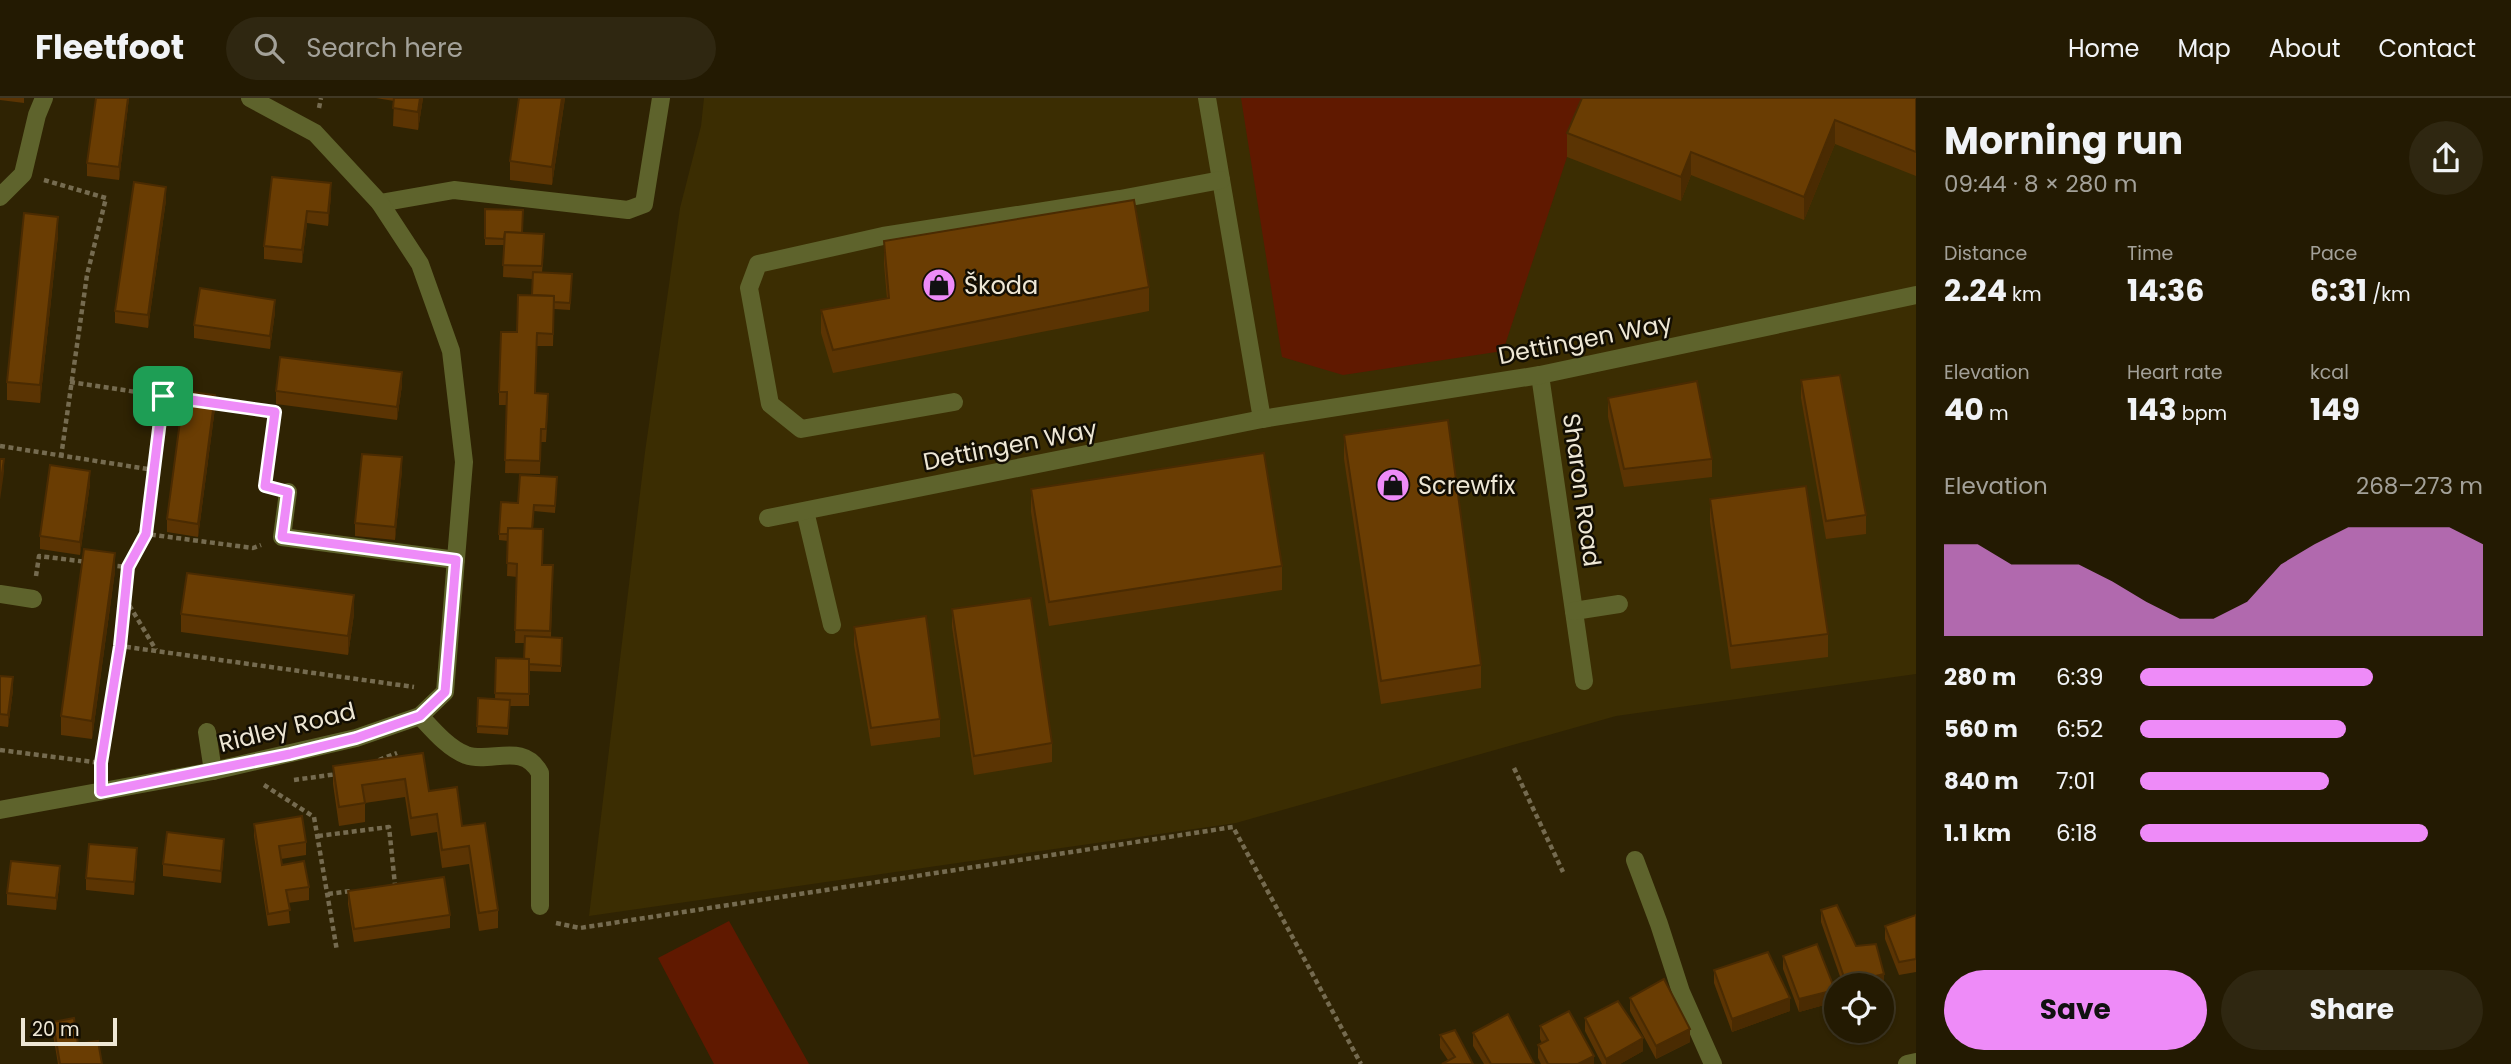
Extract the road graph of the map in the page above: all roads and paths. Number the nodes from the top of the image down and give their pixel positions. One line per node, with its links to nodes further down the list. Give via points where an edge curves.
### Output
1 (44, 98): 5 (street)
2 (250, 98): 8 (street, via 315,133)
3 (660, 98): 8 (street, via 644,204 628,210 454,190)
4 (1207, 98): 6 (street)
5 (23, 174): 7 (street); 11 (path, via 106,198 87,275)
6 (1221, 180): 13 (street, via 883,236 758,264 749,288 770,404 801,429); 14 (street)
7 (0, 197)
8 (380, 203): 23 (street, via 420,264 452,351 464,462)
9 (1916, 295): 10 (street, Dettingen Way)
10 (1541, 375): 14 (street, Dettingen Way); 31 (street, Sharon Road)
11 (70, 382): 12 (path); 16 (path)
12 (163, 396): 17 (path); 18 (path, via 275,412 265,486)
13 (954, 402)
14 (1262, 419): 19 (street, Dettingen Way)
15 (0, 446): 16 (path)
16 (61, 457): 17 (path)
17 (154, 470): 21 (path)
18 (288, 492): 22 (street)
19 (805, 511): 20 (street, Dettingen Way); 32 (street)
20 (768, 518)
21 (146, 534): 22 (path, via 253,548); 26 (path)
22 (282, 537): 23 (street)
23 (456, 560): 36 (street)
24 (90, 562): 28 (path, via 39,556)
25 (102, 564): 26 (path)
26 (128, 567): 29 (path)
27 (0, 594): 28 (street)
28 (33, 598)
29 (125, 598): 33 (path); 34 (path)
30 (1619, 604): 31 (street)
31 (1574, 611): 35 (street, Sharon Road)
32 (832, 625)
33 (120, 646): 34 (path); 40 (path)
34 (157, 651): 36 (path)
35 (1584, 681)
36 (445, 692): 37 (street, Ridley Road)
37 (420, 716): 42 (street, Ridley Road, via 356,738); 54 (street, via 440,738 467,755 522,756 534,762 540,773)
38 (207, 732): 42 (street)
39 (0, 750): 40 (path)
40 (101, 763): 44 (path)
41 (1514, 768): 48 (path)
42 (213, 771): 44 (street, Ridley Road)
43 (263, 785): 46 (path, via 314,817)
44 (101, 792): 45 (street, Ridley Road)
45 (0, 810)
46 (318, 836): 50 (path, via 389,827); 53 (path)
47 (1635, 860): 58 (street, via 1681,992)
48 (1563, 872)
49 (405, 884): 50 (path)
50 (395, 885): 51 (path)
51 (382, 887)
52 (355, 890): 53 (path)
53 (328, 894): 55 (path)
54 (540, 906): 57 (path, via 557,925 580,929 1233,827)
55 (337, 951)
56 (1916, 1062): 59 (street)
57 (1361, 1064)
58 (1713, 1064)
59 (1907, 1064)

